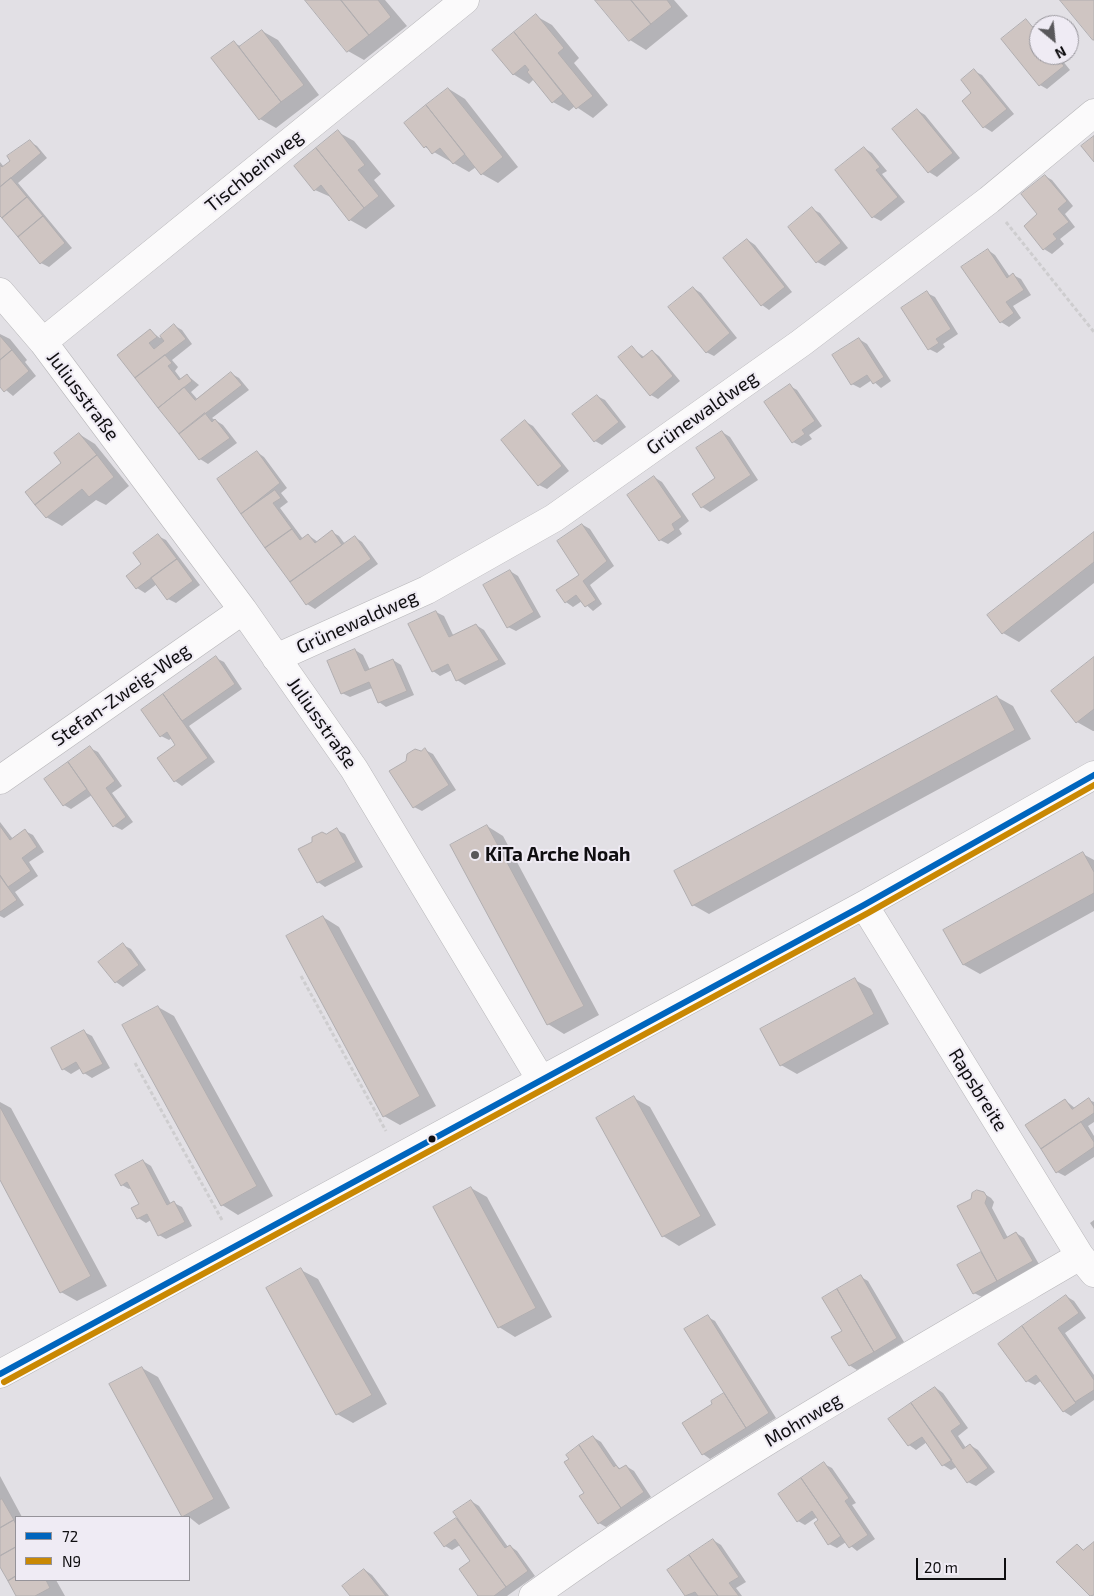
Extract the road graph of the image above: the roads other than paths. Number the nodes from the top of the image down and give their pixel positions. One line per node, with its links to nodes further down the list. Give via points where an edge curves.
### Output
1 (465, 0): 4 (street, Tischbeinweg)
2 (1094, 113): 6 (street, Grünewaldweg, via 989,200 801,343 554,518 427,590)
3 (0, 292): 4 (street, Juliusstraße)
4 (43, 342): 5 (street, Juliusstraße)
5 (243, 610): 6 (street, Juliusstraße); 8 (street, Stefan-Zweig-Weg)
6 (276, 658): 10 (street, Juliusstraße, via 354,769)
7 (1094, 775): 9 (street)
8 (0, 780)
9 (864, 905): 10 (street); 11 (street, Rapsbreite)
10 (541, 1080): 12 (street)
11 (1087, 1264): 13 (street, Mohnweg, via 868,1380 719,1471)
12 (0, 1374)
13 (532, 1596)

